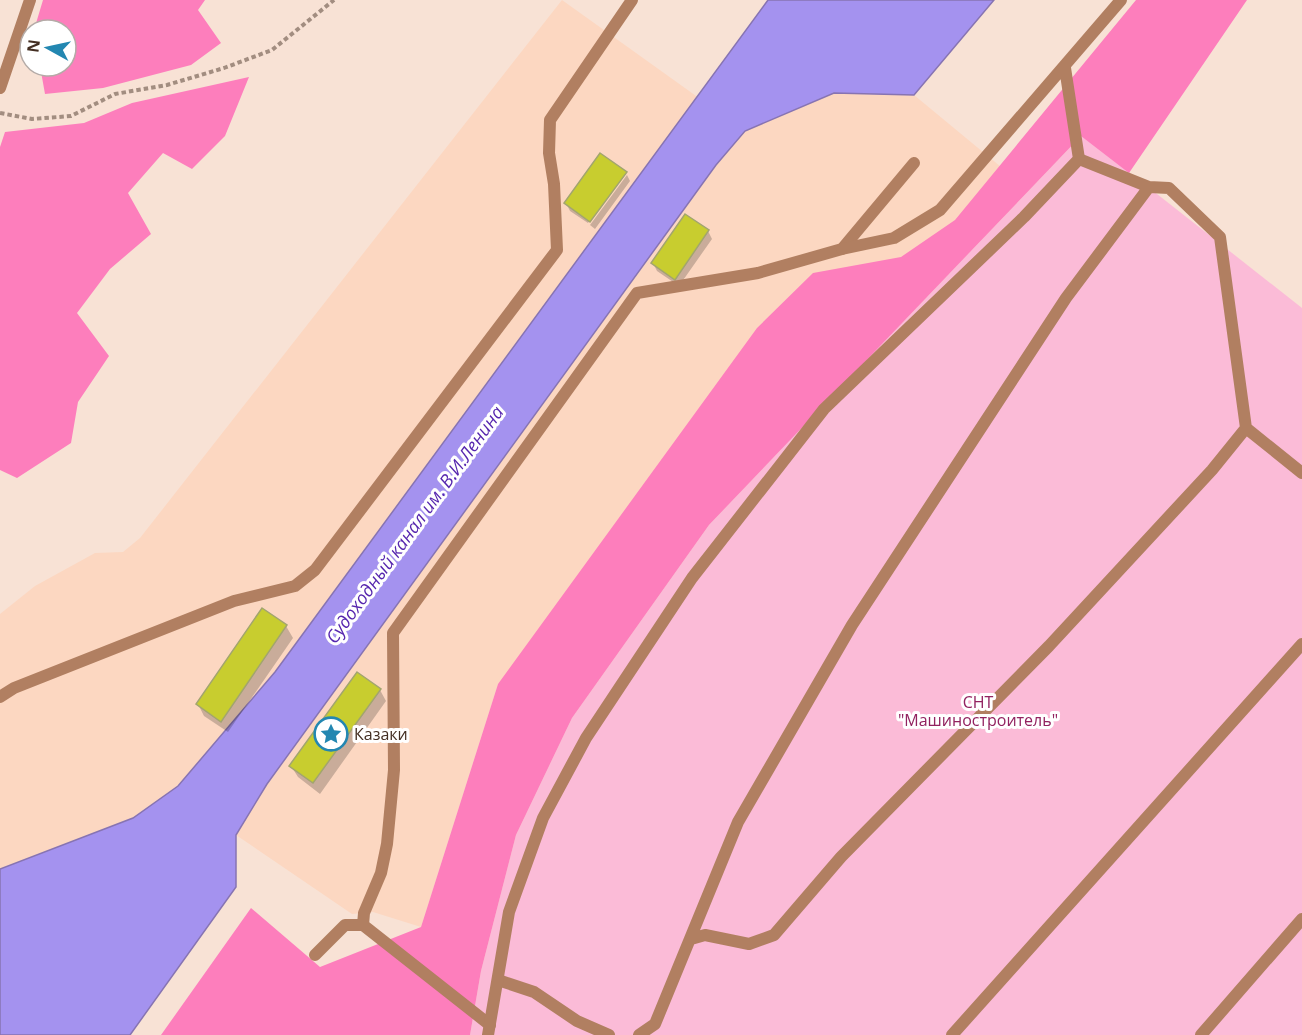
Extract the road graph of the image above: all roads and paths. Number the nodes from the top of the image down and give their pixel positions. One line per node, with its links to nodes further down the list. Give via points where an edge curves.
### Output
1 (30, 0): 6 (street)
2 (334, 0): 7 (path, via 272,50 224,68 167,85 116,94 71,116 32,118)
3 (632, 0): 15 (street, via 550,120 557,250 315,570 295,586 234,601 14,688)
4 (1121, 0): 5 (street)
5 (1065, 68): 8 (street); 11 (street, via 940,210 894,238)
6 (0, 88)
7 (0, 113)
8 (1079, 159): 10 (street); 20 (street, via 1024,218 824,409 692,578 586,738 543,818 509,912)
9 (914, 163): 11 (street)
10 (1149, 187): 12 (street, via 1169,188 1220,237); 18 (street, via 1066,298 852,625 738,822)
11 (842, 249): 17 (street, via 758,273 637,292 400,623 393,633 394,770 387,844)
12 (1246, 428): 13 (street); 18 (street, via 1049,646 841,856 774,934 749,944 705,935)
13 (1302, 473)
14 (1302, 644): 24 (street)
15 (0, 697)
16 (1302, 919): 25 (street)
17 (363, 925): 19 (street, via 345,925); 21 (street)
18 (691, 939): 23 (street, via 655,1024)
19 (315, 955)
20 (498, 980): 21 (street); 22 (street, via 534,992 577,1021)
21 (489, 1030)
22 (609, 1035)
23 (639, 1035)
24 (952, 1035)
25 (1201, 1035)

